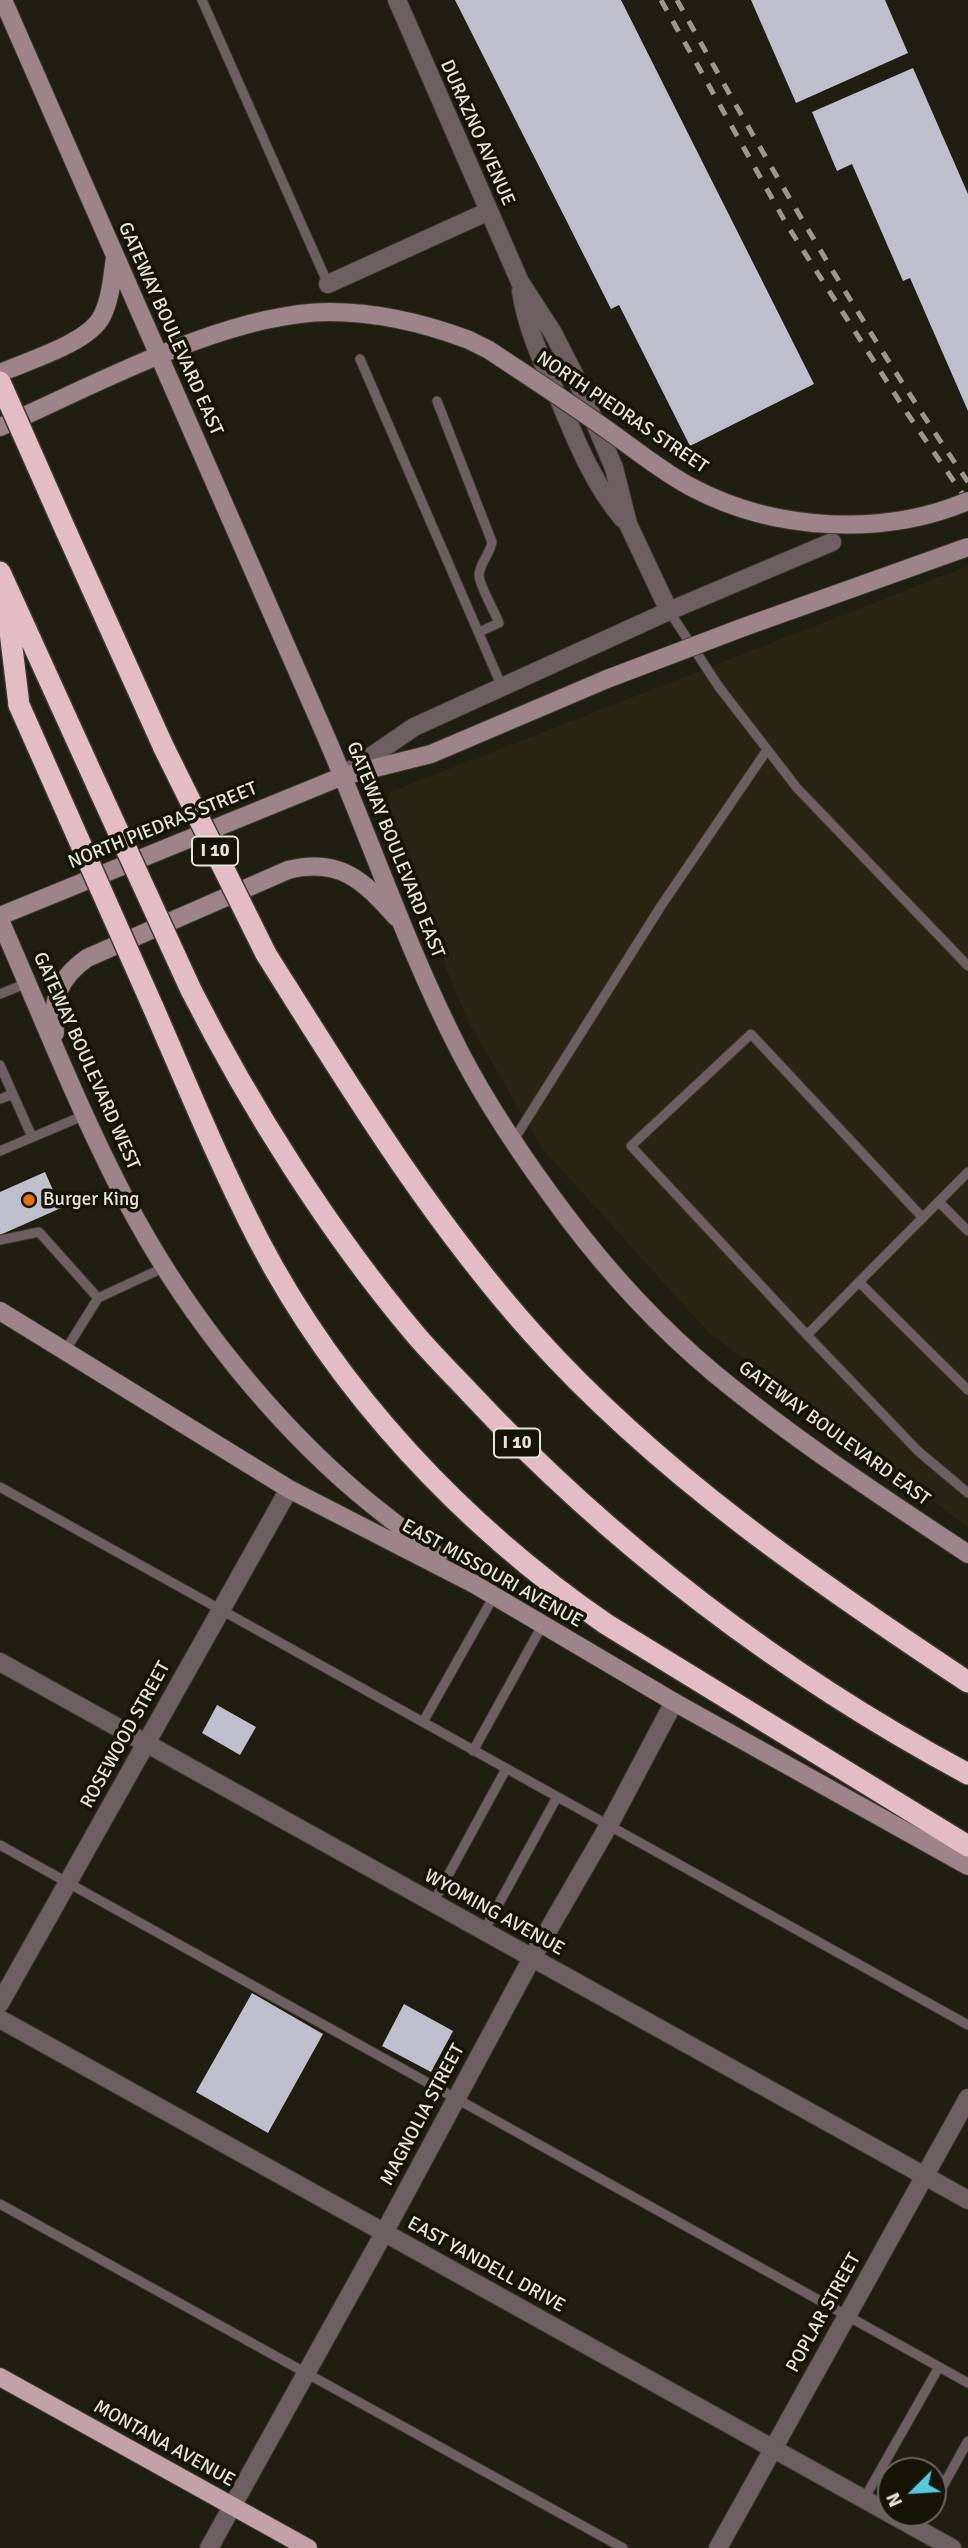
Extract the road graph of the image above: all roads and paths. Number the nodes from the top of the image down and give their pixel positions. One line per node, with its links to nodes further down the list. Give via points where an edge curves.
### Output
1 (3, 0): 5 (main road, GATEWAY BOULEVARD EAST)
2 (202, 0): 6 (lane)
3 (397, 0): 4 (street, DURAZNO AVENUE)
4 (489, 211): 6 (street); 17 (street, DURAZNO AVENUE, via 520,282 576,378 614,468 628,524)
5 (116, 257): 7 (main road, GATEWAY BOULEVARD EAST); 9 (main road, via 110,295 93,327 79,338)
6 (328, 284)
7 (159, 356): 12 (main road, NORTH PIEDRAS STREET); 13 (main road, NORTH PIEDRAS STREET, bridge, via 290,316 372,314 439,328 489,350 660,469 737,507 813,523 863,524 914,517); 21 (main road, GATEWAY BOULEVARD EAST)
8 (360, 359): 18 (lane)
9 (0, 373)
10 (0, 382): 57 (highway, I 10, bridge, via 164,748 266,954 421,1195 535,1336 655,1451 757,1537)
11 (437, 401): 18 (lane, via 492,542 479,576 499,623)
12 (0, 427)
13 (968, 500)
14 (832, 542): 17 (street, NORTH PIEDRAS STREET)
15 (967, 548): 21 (main road, NORTH PIEDRAS STREET, bridge, via 607,679 431,754)
16 (2, 576): 63 (highway, I 10, bridge, via 226,1058 349,1248 415,1335 509,1435 597,1517 701,1602 845,1701); 67 (highway, bridge, via 19,705 220,1162 280,1279 327,1350 447,1493 553,1588)
17 (669, 611): 19 (street, NORTH PIEDRAS STREET); 20 (lane)
18 (480, 632): 19 (lane)
19 (502, 687): 21 (street, NORTH PIEDRAS STREET, via 414,727)
20 (767, 750): 24 (lane, via 824,818); 34 (lane, via 661,906)
21 (343, 776): 22 (main road, NORTH PIEDRAS STREET); 23 (main road, GATEWAY BOULEVARD EAST)
22 (0, 918): 25 (main road, GATEWAY BOULEVARD WEST)
23 (403, 924): 27 (main road, via 359,880 342,870 324,866 288,870 73,968 64,977 53,1011); 34 (main road, GATEWAY BOULEVARD EAST, via 461,1054)
24 (968, 966)
25 (28, 982): 26 (lane); 27 (main road, GATEWAY BOULEVARD WEST)
26 (0, 994)
27 (56, 1046): 32 (main road, GATEWAY BOULEVARD WEST)
28 (0, 1065): 29 (lane)
29 (4, 1085): 30 (lane)
30 (13, 1094): 31 (lane); 33 (lane)
31 (0, 1099)
32 (85, 1115): 33 (lane); 41 (main road, GATEWAY BOULEVARD WEST)
33 (32, 1137): 35 (lane)
34 (513, 1141): 51 (main road, GATEWAY BOULEVARD EAST, via 569,1220 620,1280 713,1372 790,1433)
35 (0, 1151)
36 (968, 1172): 37 (lane)
37 (939, 1202): 38 (lane); 39 (lane)
38 (923, 1218): 42 (lane); 45 (lane, via 751,1034 631,1146)
39 (968, 1231)
40 (0, 1240): 43 (lane, via 38,1232)
41 (165, 1267): 43 (lane); 52 (main road, GATEWAY BOULEVARD WEST, via 193,1310 289,1426 357,1493)
42 (859, 1282): 45 (lane); 47 (lane)
43 (98, 1298): 46 (lane)
44 (0, 1311): 46 (main road, EAST MISSOURI AVENUE)
45 (807, 1335): 50 (lane, via 918,1451)
46 (65, 1351): 49 (main road, EAST MISSOURI AVENUE)
47 (968, 1390)
48 (0, 1487): 54 (lane)
49 (289, 1489): 52 (main road, EAST MISSOURI AVENUE); 54 (street, ROSEWOOD STREET)
50 (968, 1492)
51 (968, 1554)
52 (474, 1584): 53 (main road, EAST MISSOURI AVENUE)
53 (494, 1596): 55 (main road, EAST MISSOURI AVENUE); 59 (lane)
54 (220, 1610): 59 (lane); 60 (street, ROSEWOOD STREET)
55 (543, 1625): 58 (main road, EAST MISSOURI AVENUE); 61 (lane)
56 (0, 1662): 60 (street, WYOMING AVENUE)
57 (968, 1682)
58 (674, 1702): 65 (street, MAGNOLIA STREET); 68 (main road, EAST MISSOURI AVENUE)
59 (423, 1722): 61 (lane)
60 (146, 1744): 69 (street, ROSEWOOD STREET); 70 (street, WYOMING AVENUE)
61 (473, 1751): 62 (lane)
62 (506, 1769): 64 (lane); 70 (lane)
63 (968, 1774)
64 (557, 1797): 65 (lane); 71 (lane)
65 (609, 1825): 72 (street, MAGNOLIA STREET); 75 (lane)
66 (0, 1845): 69 (lane)
67 (968, 1846)
68 (968, 1866)
69 (68, 1882): 73 (street, ROSEWOOD STREET); 77 (lane)
70 (433, 1903): 71 (street, WYOMING AVENUE)
71 (484, 1931): 72 (street, WYOMING AVENUE)
72 (532, 1958): 77 (street, MAGNOLIA STREET); 78 (street, WYOMING AVENUE)
73 (0, 2003)
74 (0, 2019): 81 (street, EAST YANDELL DRIVE)
75 (968, 2025)
76 (968, 2098): 78 (street, POPLAR STREET)
77 (455, 2100): 81 (street, MAGNOLIA STREET); 82 (lane)
78 (925, 2176): 79 (street, WYOMING AVENUE); 82 (street, POPLAR STREET)
79 (968, 2200)
80 (0, 2204): 84 (lane)
81 (384, 2233): 84 (street, MAGNOLIA STREET); 88 (street, EAST YANDELL DRIVE)
82 (847, 2315): 83 (lane); 88 (street, POPLAR STREET)
83 (939, 2367): 86 (lane); 90 (lane)
84 (306, 2373): 91 (street, MAGNOLIA STREET); 95 (lane)
85 (0, 2377): 91 (main road, MONTANA AVENUE)
86 (968, 2383)
87 (968, 2441): 89 (lane)
88 (773, 2449): 90 (street, EAST YANDELL DRIVE); 96 (street, POPLAR STREET)
89 (947, 2479)
90 (864, 2499): 92 (street, EAST YANDELL DRIVE)
91 (232, 2506): 93 (street, MAGNOLIA STREET); 94 (main road, MONTANA AVENUE)
92 (919, 2529): 97 (street, EAST YANDELL DRIVE)
93 (209, 2548)
94 (308, 2548)
95 (623, 2548)
96 (718, 2548)
97 (952, 2548)

